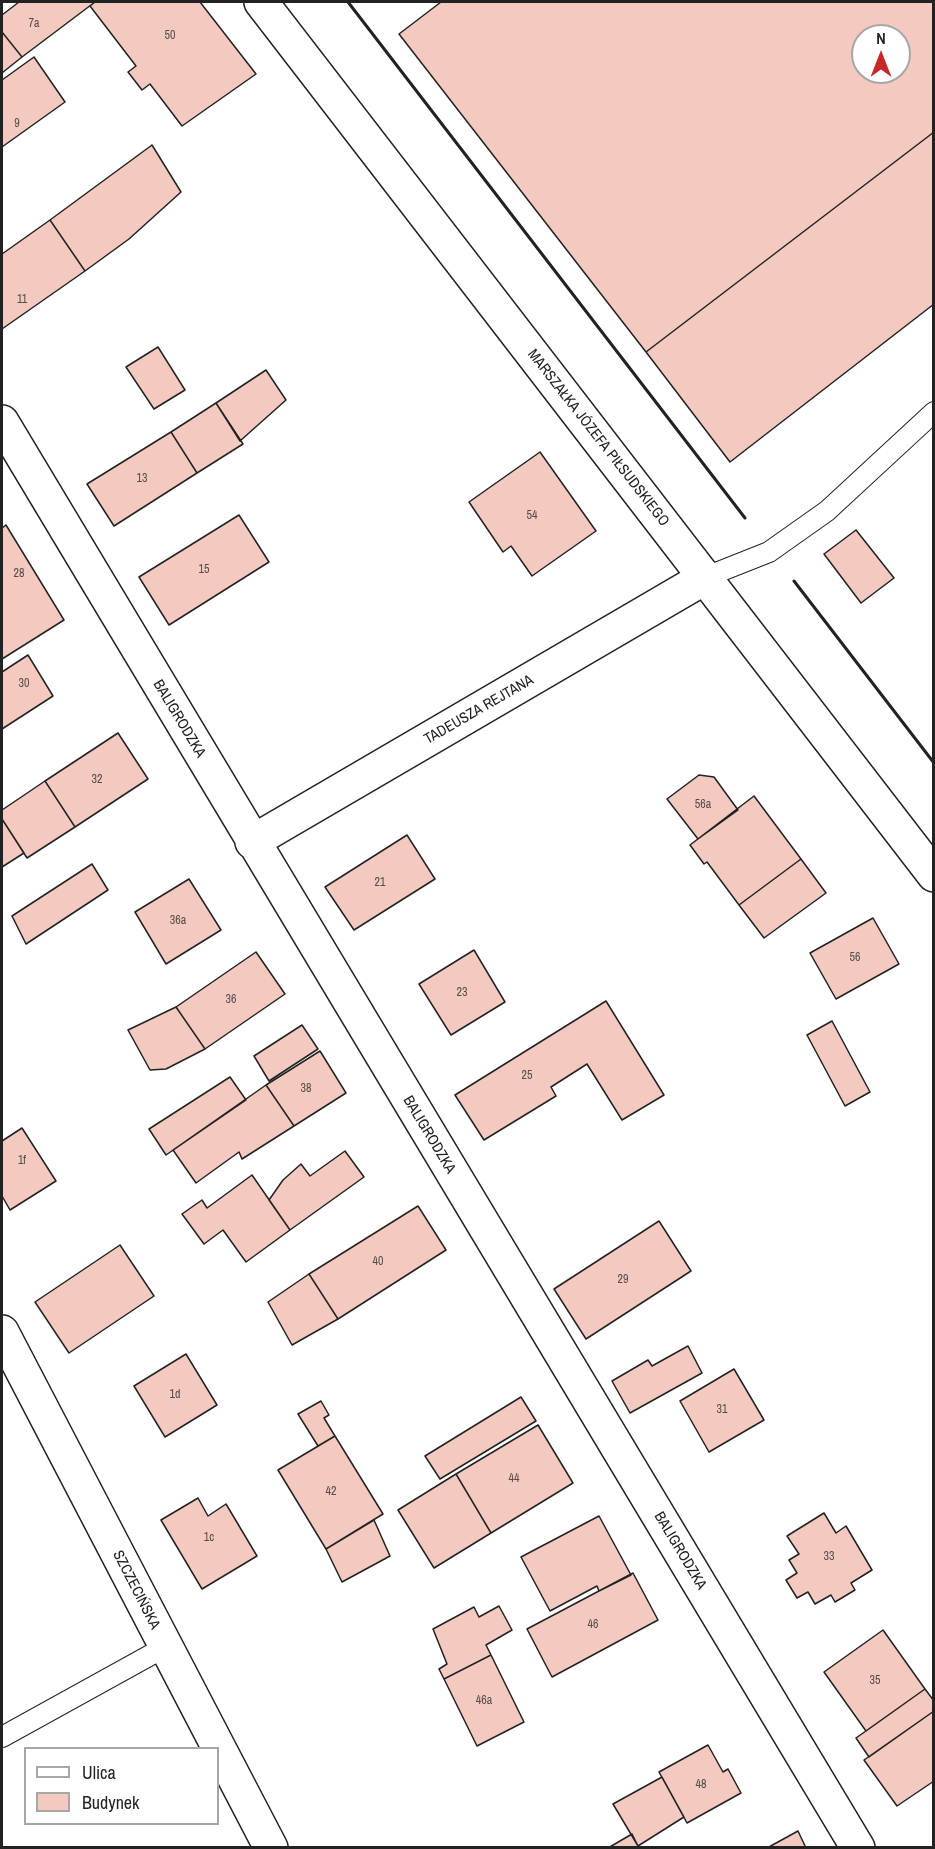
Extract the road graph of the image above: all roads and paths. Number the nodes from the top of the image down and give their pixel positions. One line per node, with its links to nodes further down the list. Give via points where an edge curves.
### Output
1 (261, 2): 4 (street, MARSZAŁKA JÓZEFA PIŁSUDSKIEGO)
2 (933, 412): 4 (lane, via 826,511 769,552)
3 (2, 422): 5 (street, BALIGRODZKA)
4 (706, 578): 5 (street, TADEUSZA REJTANA); 6 (street, MARSZAŁKA JÓZEFA PIŁSUDSKIEGO)
5 (252, 842): 13 (street, BALIGRODZKA)
6 (933, 875)
7 (2, 1332): 8 (street, SZCZECIŃSKA)
8 (165, 1647): 9 (lane); 10 (street, SZCZECIŃSKA)
9 (2, 1737)
10 (218, 1747)
11 (219, 1749): 12 (street, SZCZECIŃSKA)
12 (271, 1848)
13 (858, 1848)

